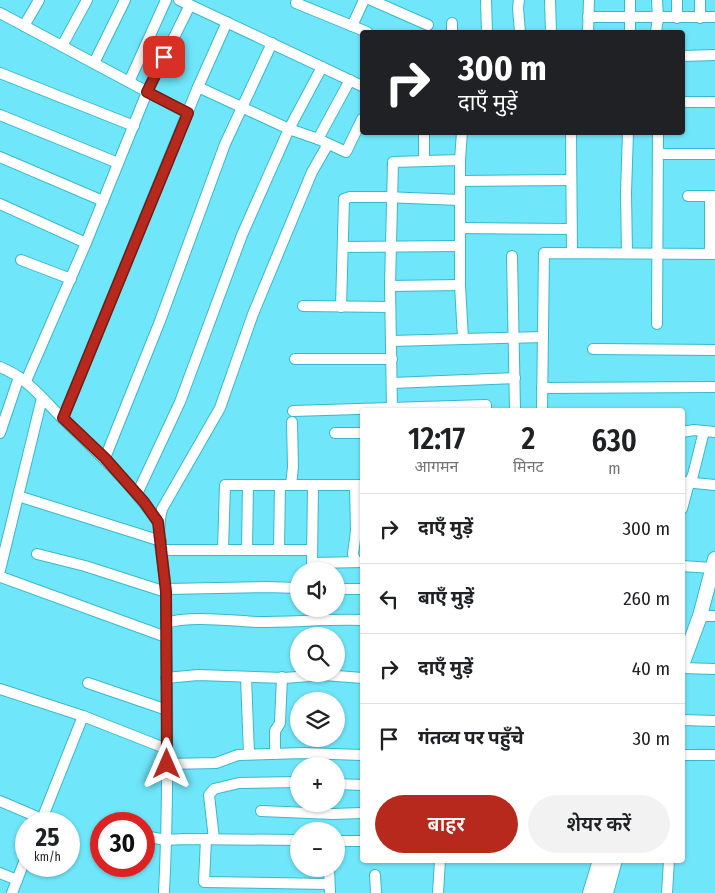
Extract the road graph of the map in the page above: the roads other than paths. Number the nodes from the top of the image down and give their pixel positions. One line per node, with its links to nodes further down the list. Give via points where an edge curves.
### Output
1 (38, 0): 27 (street)
2 (87, 0): 37 (street)
3 (125, 0): 40 (street)
4 (166, 0): 44 (street)
5 (179, 0): 17 (street)
6 (364, 0): 28 (street)
7 (371, 0): 26 (street)
8 (486, 0): 30 (street)
9 (519, 0): 31 (street)
10 (550, 0): 32 (street)
11 (589, 0): 20 (street)
12 (630, 0): 21 (street)
13 (657, 0): 22 (street)
14 (677, 0): 23 (street)
15 (700, 0): 24 (street)
16 (296, 3): 28 (street)
17 (190, 5): 25 (street); 47 (street)
18 (0, 13): 27 (street)
19 (715, 17): 24 (street)
20 (588, 18): 21 (street); 33 (street)
21 (630, 18): 22 (street); 34 (street)
22 (658, 18): 23 (street); 35 (street)
23 (677, 18): 24 (street)
24 (700, 18)
25 (227, 22): 36 (street); 46 (street)
26 (428, 25)
27 (24, 26): 37 (street)
28 (352, 26): 29 (street)
29 (362, 30)
30 (487, 30)
31 (520, 30)
32 (551, 30)
33 (588, 30)
34 (630, 30)
35 (656, 30)
36 (272, 43): 41 (street); 50 (street)
37 (62, 46): 40 (street)
38 (715, 55): 39 (street)
39 (685, 56)
40 (94, 63): 44 (street)
41 (322, 66): 43 (street); 55 (street)
42 (0, 73): 54 (street)
43 (350, 80): 45 (street); 61 (street)
44 (129, 82): 47 (street)
45 (360, 85)
46 (198, 86): 50 (street); 51 (street)
47 (147, 92): 51 (street); 54 (street)
48 (685, 102): 49 (street)
49 (715, 102)
50 (242, 107): 55 (street); 125 (street)
51 (188, 113): 117 (street)
52 (0, 115): 68 (street)
53 (360, 123): 62 (street, via 346,152)
54 (134, 126): 68 (street)
55 (289, 129): 61 (street); 133 (street, via 242,235 180,402)
56 (424, 135): 67 (street)
57 (462, 135): 66 (street)
58 (571, 135): 69 (street)
59 (628, 135): 84 (street)
60 (658, 135): 63 (street)
61 (318, 139): 62 (street)
62 (328, 144): 135 (street, via 312,172 253,314 220,408 162,509)
63 (658, 154): 64 (street); 85 (street)
64 (715, 154)
65 (0, 157): 75 (street)
66 (460, 160): 67 (street); 70 (street)
67 (424, 161): 73 (street, via 392,162)
68 (118, 163): 75 (street)
69 (571, 180): 70 (street); 78 (street)
70 (460, 181): 74 (street)
71 (688, 196): 72 (street)
72 (712, 196): 86 (street)
73 (392, 198): 74 (street); 80 (street); 82 (street, via 350,197 344,200)
74 (460, 200): 77 (street)
75 (103, 201): 79 (street)
76 (0, 204): 79 (street)
77 (460, 228): 78 (street); 81 (street)
78 (571, 229): 83 (street)
79 (86, 243): 89 (street)
80 (391, 246): 81 (street); 82 (street); 91 (street)
81 (460, 246): 90 (street)
82 (343, 247): 93 (street)
83 (572, 253): 84 (street); 96 (street, via 544,253)
84 (627, 253): 85 (street)
85 (657, 253): 86 (street); 95 (street)
86 (713, 254)
87 (512, 256): 97 (street)
88 (21, 260): 89 (street)
89 (71, 279): 106 (street)
90 (460, 285): 91 (street); 98 (street)
91 (390, 286): 94 (street)
92 (304, 306): 93 (street)
93 (341, 306): 94 (street)
94 (390, 307): 99 (street)
95 (657, 324)
96 (543, 337): 97 (street); 109 (street)
97 (514, 338): 98 (street); 105 (street)
98 (463, 339): 99 (street)
99 (391, 341): 103 (street)
100 (593, 349): 101 (street)
101 (715, 350)
102 (295, 359): 103 (street)
103 (392, 360): 107 (street)
104 (0, 367): 106 (street)
105 (515, 378): 107 (street); 113 (street)
106 (22, 379): 110 (street); 122 (street)
107 (392, 383): 111 (street)
108 (715, 387): 109 (street)
109 (542, 388): 114 (street)
110 (42, 398): 117 (street); 134 (street)
111 (392, 408): 112 (street, via 486,404)
112 (486, 408)
113 (515, 408)
114 (542, 408)
115 (360, 409): 116 (street)
116 (293, 411)
117 (63, 418): 125 (street)
118 (292, 422): 129 (street)
119 (704, 431): 120 (street); 121 (street); 126 (street, via 693,474)
120 (685, 432)
121 (715, 432)
122 (0, 433)
123 (360, 433): 124 (street)
124 (335, 434)
125 (105, 458): 133 (street)
126 (686, 483): 132 (street)
127 (248, 485): 128 (street); 137 (street, via 225,485); 138 (street)
128 (280, 485): 129 (street); 139 (street)
129 (291, 485): 130 (street)
130 (313, 485): 131 (street); 140 (street)
131 (359, 485): 143 (street, via 353,554)
132 (715, 485)
133 (137, 494): 135 (street)
134 (18, 496): 136 (street); 142 (street)
135 (158, 522): 136 (street)
136 (161, 546): 137 (street); 151 (street)
137 (223, 549): 138 (street)
138 (247, 550): 139 (street)
139 (279, 550): 140 (street)
140 (312, 550): 143 (street, via 312,563)
141 (37, 554): 151 (street)
142 (2, 555): 146 (street)
143 (359, 562)
144 (714, 564): 145 (street); 152 (main road)
145 (685, 566)
146 (0, 570)
147 (0, 575): 156 (street)
148 (290, 588): 151 (street)
149 (345, 589): 150 (street)
150 (360, 589)
151 (166, 591): 155 (street)
152 (700, 616): 153 (street); 157 (main road)
153 (715, 616)
154 (360, 620): 155 (street, via 193,620)
155 (166, 624): 156 (street)
156 (166, 637): 161 (street)
157 (685, 658)
158 (685, 666): 159 (street)
159 (715, 669)
160 (246, 677): 161 (street, via 198,675); 162 (street); 171 (street)
161 (166, 678): 166 (street)
162 (282, 678): 163 (street, via 324,675); 172 (street)
163 (360, 678)
164 (88, 683): 166 (street)
165 (0, 689): 167 (street)
166 (166, 710): 170 (street)
167 (83, 716): 170 (street); 183 (street)
168 (685, 720): 169 (street)
169 (715, 720)
170 (167, 749): 176 (street)
171 (250, 754): 172 (street); 176 (street, via 238,754 216,763)
172 (275, 754): 174 (street)
173 (685, 754): 175 (street)
174 (360, 755)
175 (715, 755)
176 (167, 764): 187 (street)
177 (290, 782): 186 (street, via 239,783 214,789 209,795)
178 (345, 784): 179 (street)
179 (360, 785)
180 (0, 801): 182 (street)
181 (261, 811): 184 (street)
182 (23, 812)
183 (45, 812)
184 (360, 813)
185 (155, 838): 187 (street)
186 (210, 839): 187 (street); 188 (street); 200 (street)
187 (166, 840): 203 (street)
188 (290, 840)
189 (345, 841): 190 (street)
190 (360, 841)
191 (440, 863): 206 (street)
192 (597, 863): 207 (street)
193 (608, 863): 208 (main road)
194 (616, 863): 209 (street)
195 (670, 863): 210 (street)
196 (0, 874): 199 (street)
197 (375, 875): 205 (street)
198 (18, 877): 199 (street)
199 (17, 880): 202 (street)
200 (204, 882): 201 (street); 204 (street)
201 (330, 888)
202 (12, 893)
203 (164, 893)
204 (203, 893)
205 (376, 893)
206 (438, 893)
207 (588, 893)
208 (598, 893)
209 (608, 893)
210 (667, 893)

